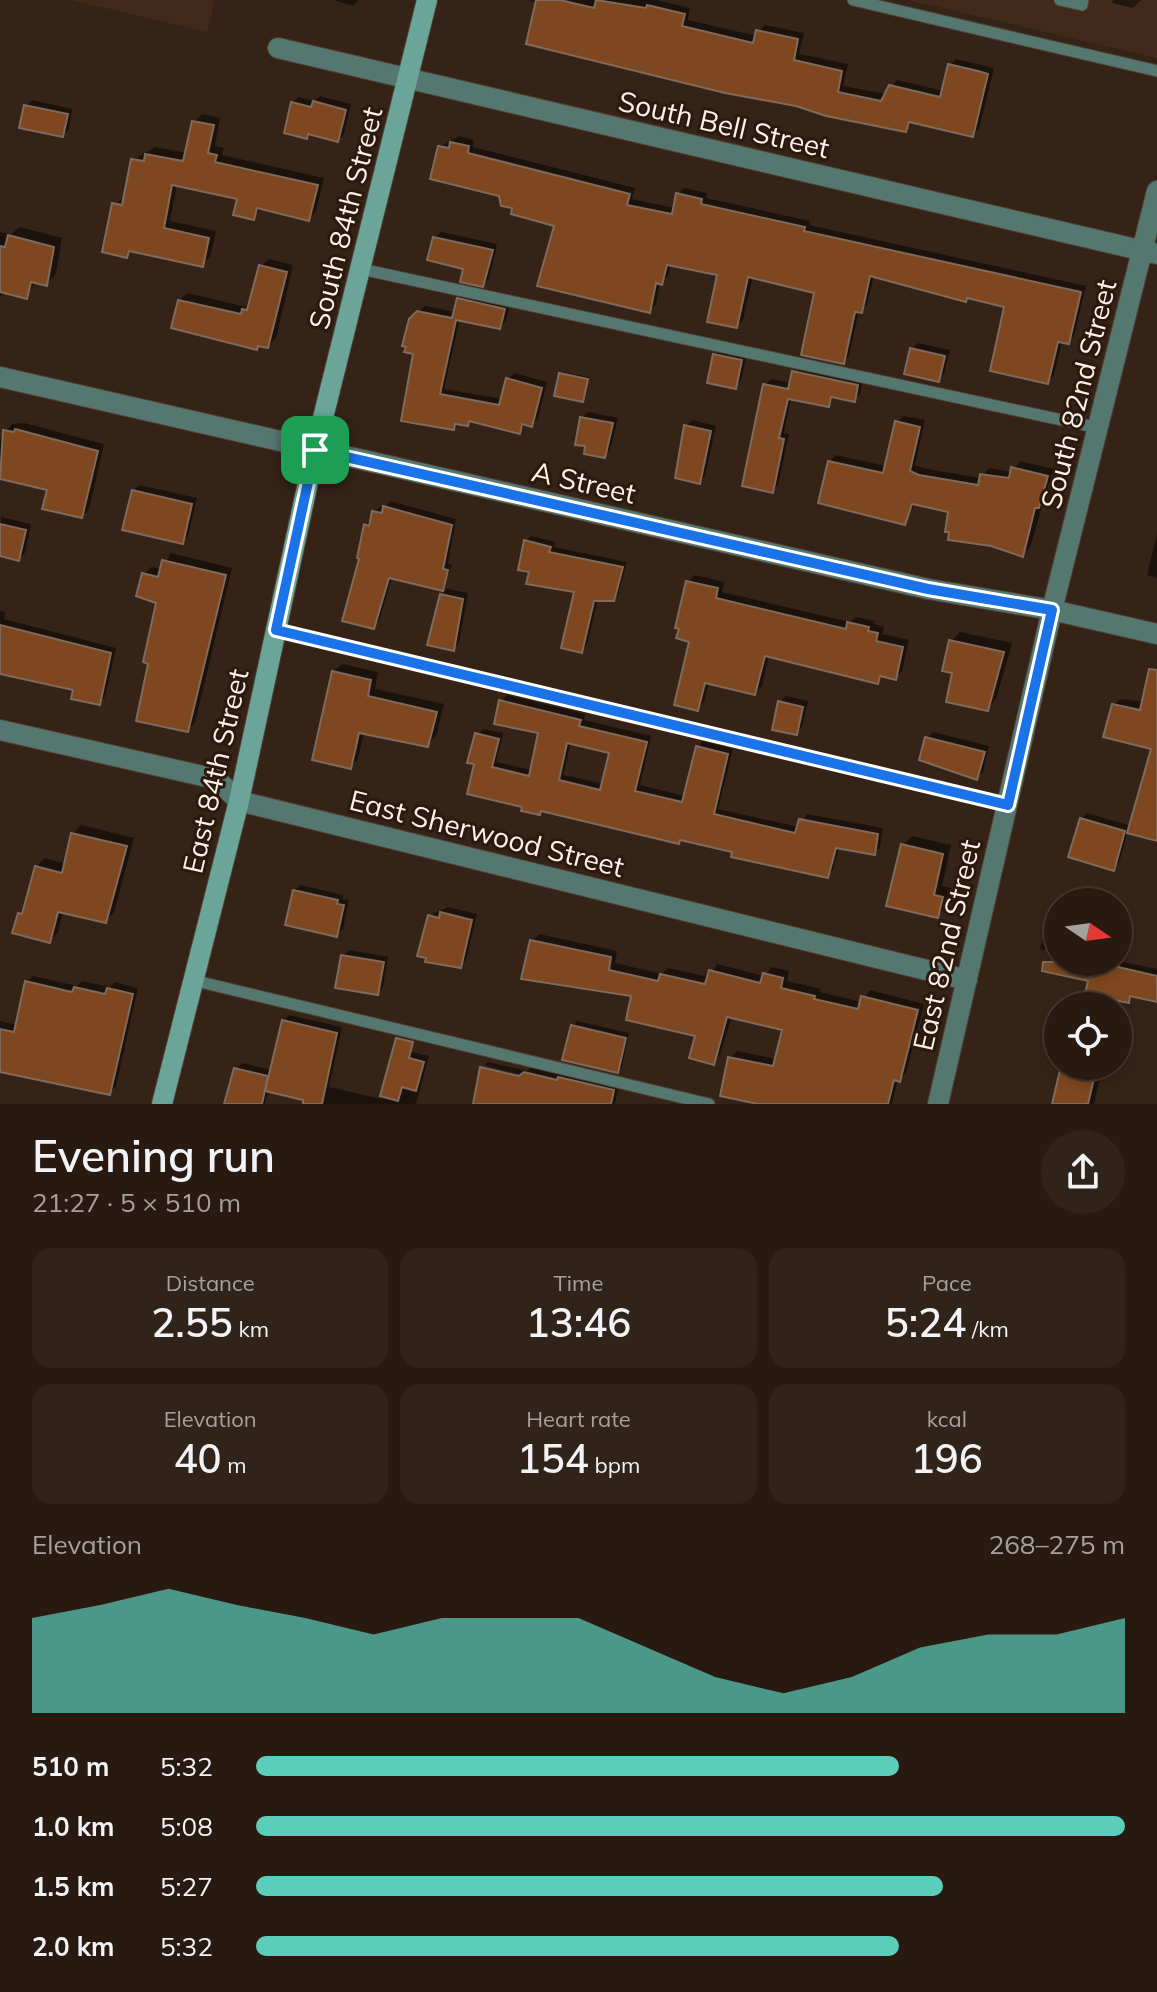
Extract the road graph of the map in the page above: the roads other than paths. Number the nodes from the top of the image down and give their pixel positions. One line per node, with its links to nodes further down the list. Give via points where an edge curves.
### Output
1 (427, 0): 7 (street, South 84th Street)
2 (853, 0): 6 (lane)
3 (1060, 0): 4 (lane, via 1082,5)
4 (1083, 0)
5 (278, 48): 7 (street, South Bell Street)
6 (1157, 71)
7 (408, 79): 9 (street, South Bell Street); 10 (street, South 84th Street)
8 (1157, 191): 9 (street, South 82nd Street)
9 (1150, 252): 12 (street, South 82nd Street)
10 (361, 269): 12 (lane); 13 (street, South 84th Street)
11 (0, 377): 13 (street, A Street)
12 (1099, 428): 14 (street, South 82nd Street)
13 (315, 450): 14 (street, A Street, via 928,589); 15 (street, East 84th Street)
14 (1052, 610): 16 (street, A Street); 19 (street, East 82nd Street)
15 (276, 630): 18 (street, East 84th Street); 19 (lane)
16 (1157, 634)
17 (0, 730): 18 (street, East Sherwood Street, via 216,779)
18 (239, 801): 20 (street, East 84th Street); 21 (street, East Sherwood Street)
19 (1008, 805): 21 (street, East 82nd Street)
20 (192, 980): 22 (street, East 84th Street); 23 (lane)
21 (967, 980): 24 (street, East 82nd Street)
22 (162, 1104)
23 (709, 1104)
24 (938, 1104)

